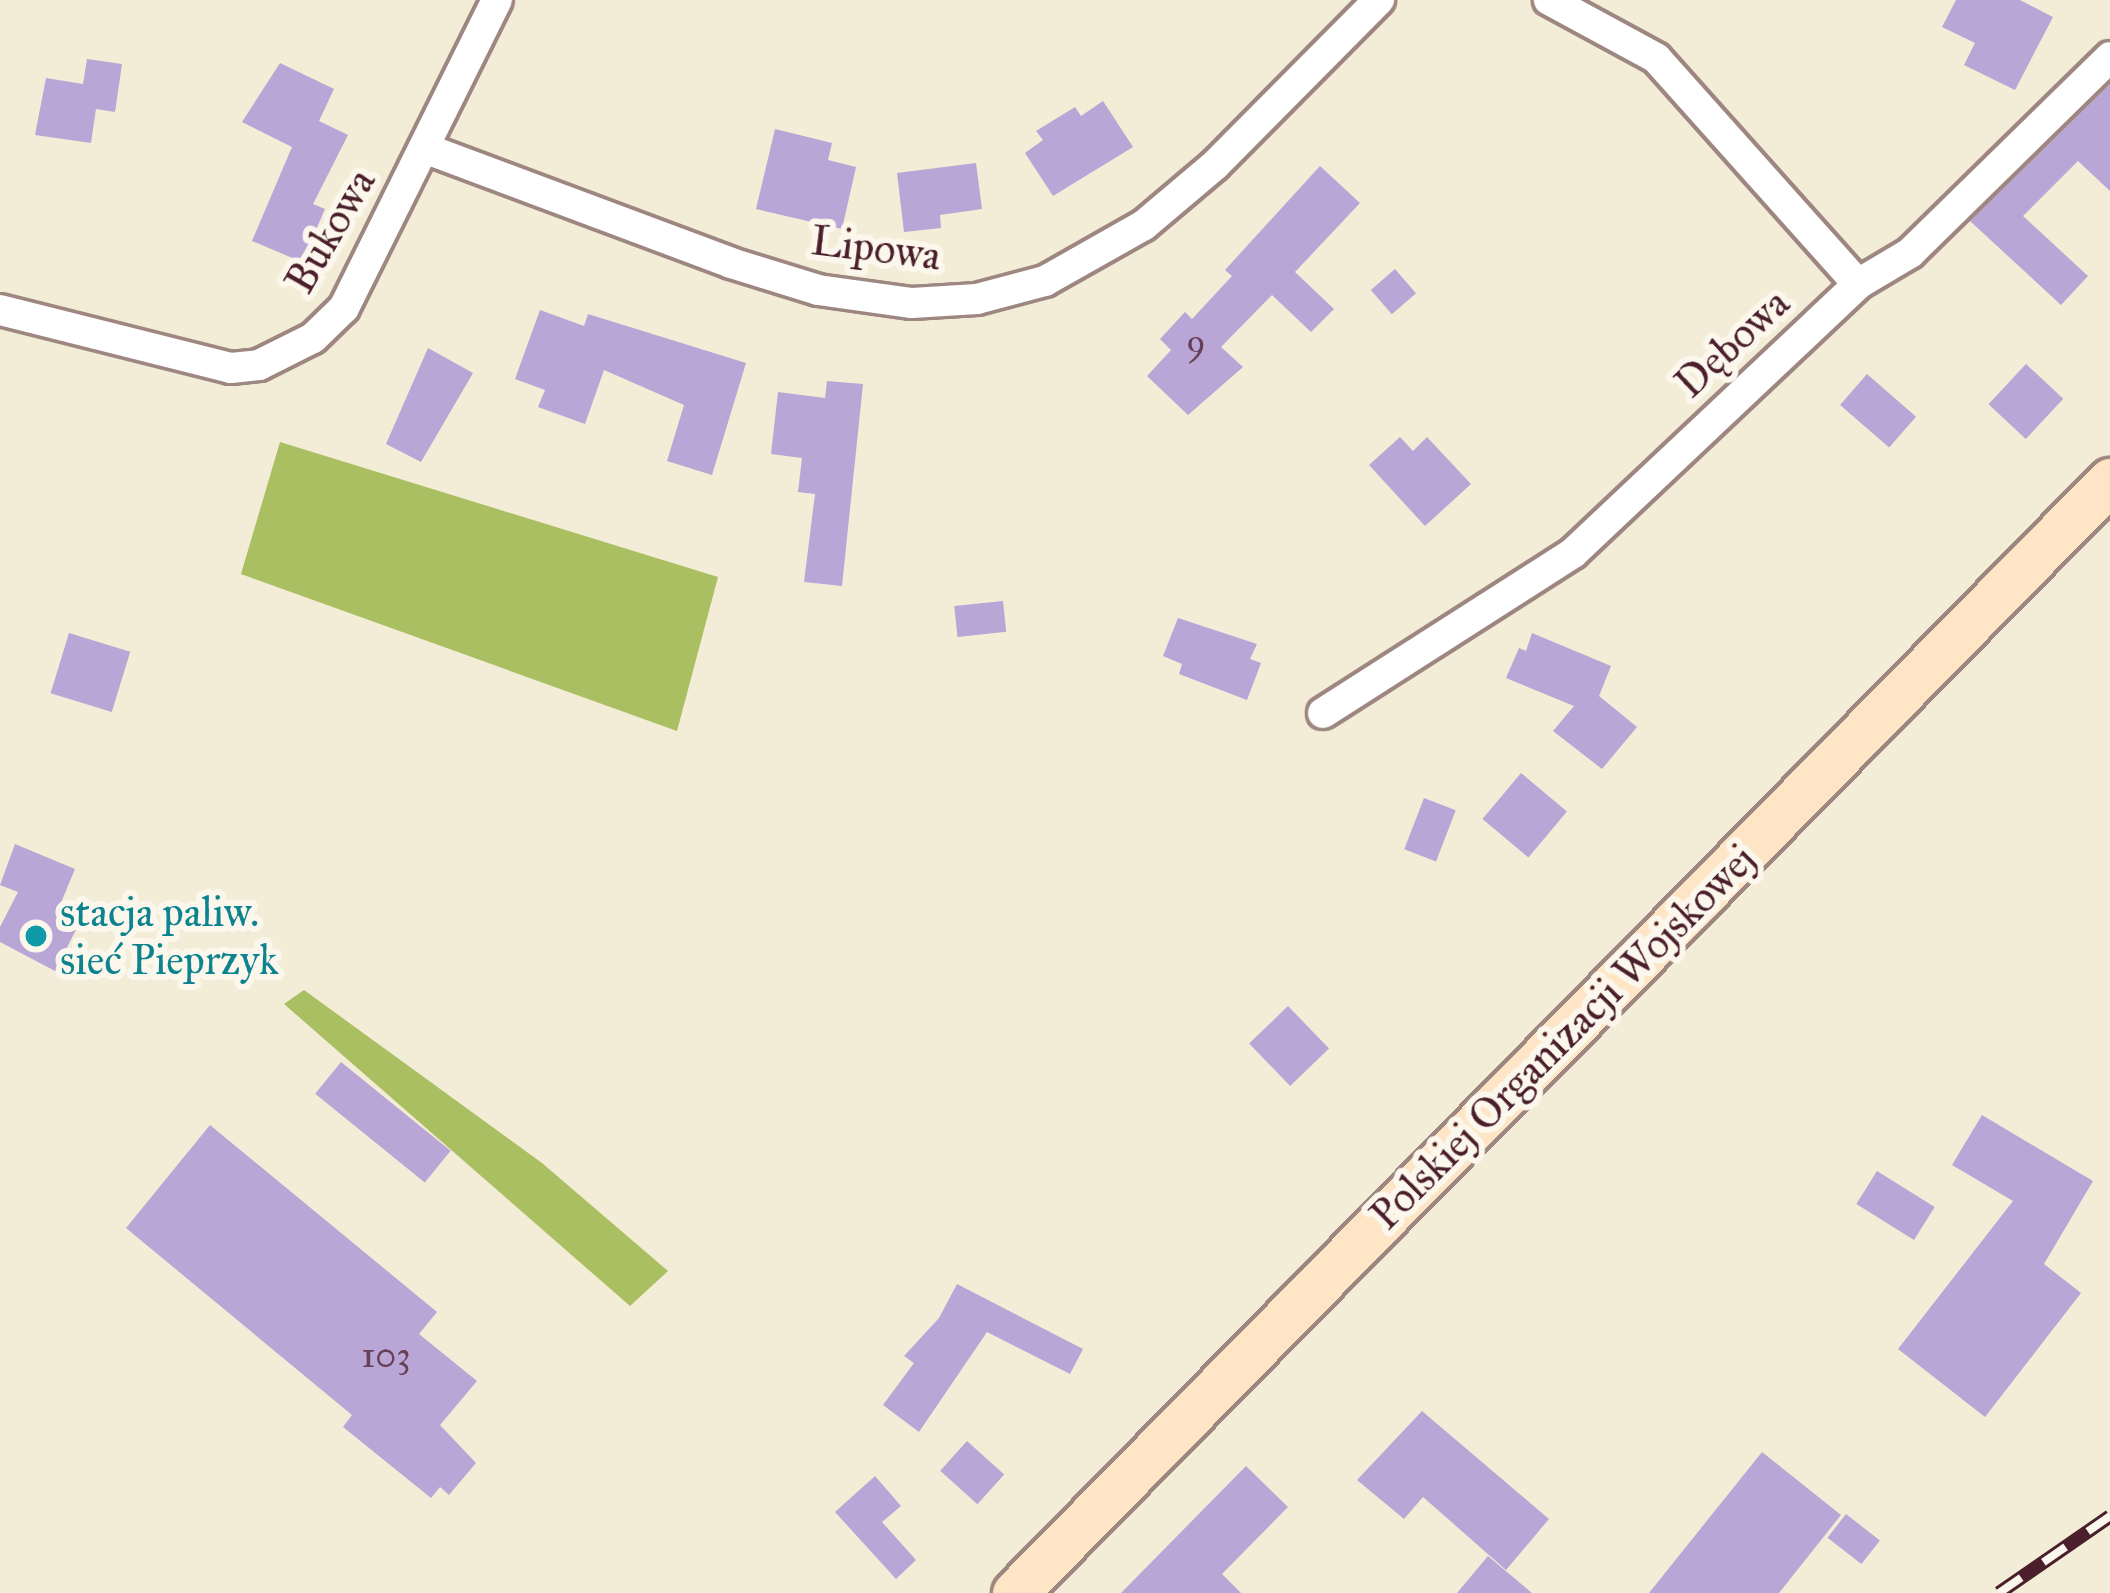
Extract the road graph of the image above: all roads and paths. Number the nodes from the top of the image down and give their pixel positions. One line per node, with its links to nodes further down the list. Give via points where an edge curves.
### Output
1 (497, 0): 5 (street, Bukowa)
2 (1378, 0): 5 (street, Lipowa, via 1144,225 1046,281 977,298 911,303 818,290)
3 (1549, 0): 6 (street, via 1656,58)
4 (2110, 57): 6 (street, Dębowa, via 1910,253)
5 (424, 148): 7 (street, Bukowa, via 344,308 284,355 231,368)
6 (1858, 284): 9 (street, Dębowa, via 1573,553)
7 (0, 310)
8 (2110, 481): 10 (main road, Polskiej Organizacji Wojskowej)
9 (1323, 713)
10 (1015, 1593)

